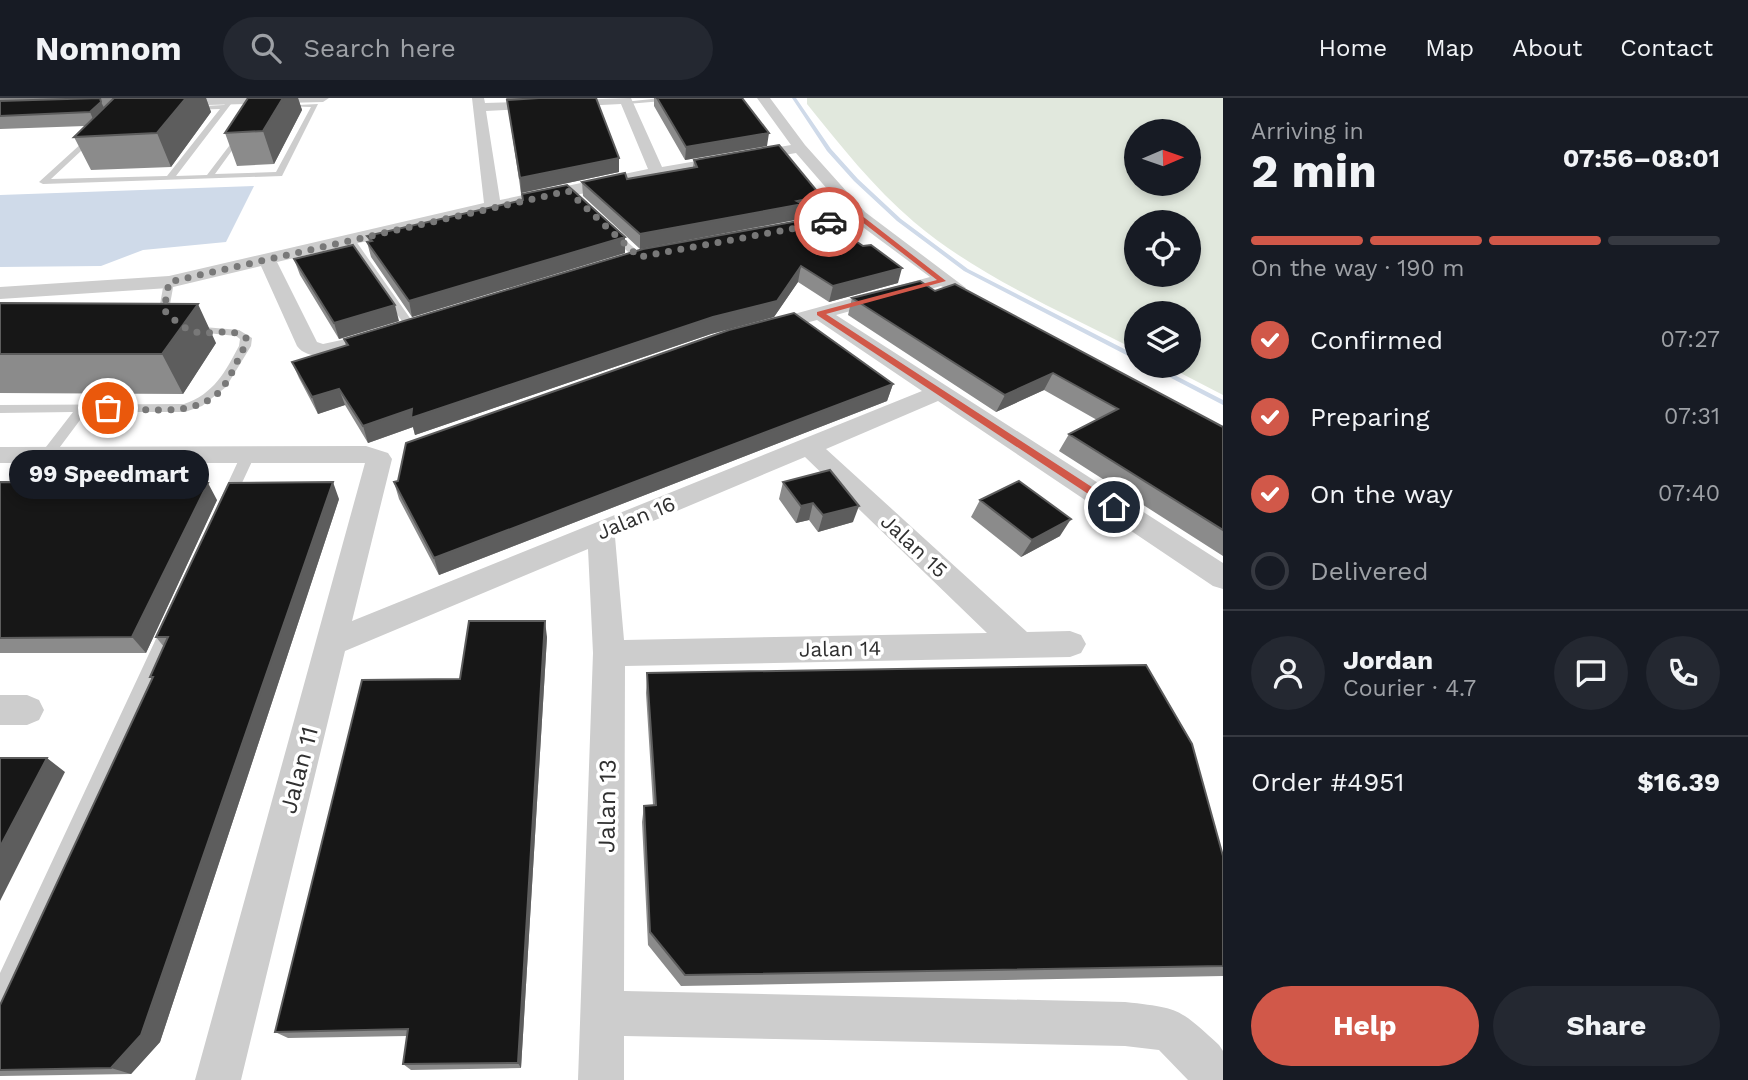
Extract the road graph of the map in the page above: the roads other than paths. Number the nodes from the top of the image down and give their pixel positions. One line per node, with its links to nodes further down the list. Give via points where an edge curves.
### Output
1 (323, 98): 4 (street)
2 (696, 98): 5 (lane)
3 (763, 98): 11 (street)
4 (263, 100): 7 (street); 13 (lane, via 258,107 316,105 282,170 279,174)
5 (626, 100): 6 (street); 12 (street)
6 (479, 102): 15 (street)
7 (228, 104): 8 (street); 14 (lane)
8 (161, 106)
9 (106, 122): 14 (lane, via 43,182)
10 (244, 127): 13 (lane)
11 (800, 148): 12 (street); 16 (street)
12 (657, 172): 15 (street, via 573,196)
13 (209, 177): 14 (lane)
14 (170, 178)
15 (493, 206): 19 (street)
16 (859, 216): 18 (street); 23 (street)
17 (598, 219): 20 (lane)
18 (762, 234)
19 (350, 239): 21 (street); 30 (lane)
20 (646, 256): 22 (street)
21 (267, 260): 24 (street); 30 (street, via 308,346 321,351 342,348)
22 (615, 265)
23 (942, 281): 26 (street); 28 (street)
24 (169, 282): 25 (street); 29 (lane)
25 (0, 293)
26 (979, 300)
27 (150, 312): 29 (lane)
28 (820, 313): 31 (street); 32 (street)
29 (172, 317): 33 (lane, via 197,332 239,332 246,338 218,393 184,408)
30 (419, 326)
31 (744, 334)
32 (940, 392): 35 (street, Jalan 16); 41 (street)
33 (83, 408): 34 (lane); 38 (lane)
34 (0, 409)
35 (808, 446): 40 (street, Jalan 16); 45 (street, Jalan 15)
36 (248, 454): 38 (street); 39 (lane); 43 (street, Jalan 11, via 392,455)
37 (0, 455): 38 (street)
38 (46, 456)
39 (219, 518)
40 (601, 532): 43 (street, Jalan 16); 46 (street, Jalan 13)
41 (1223, 578)
42 (178, 606): 47 (lane)
43 (332, 643): 49 (street, Jalan 11)
44 (1070, 644): 45 (street, Jalan 14)
45 (1020, 645): 46 (street, Jalan 14)
46 (609, 653): 48 (street, Jalan 13)
47 (0, 999)
48 (603, 1013): 50 (street, Jalan 13); 51 (street, via 1125,1024 1169,1029 1203,1061)
49 (218, 1080)
50 (601, 1080)
51 (1214, 1080)

